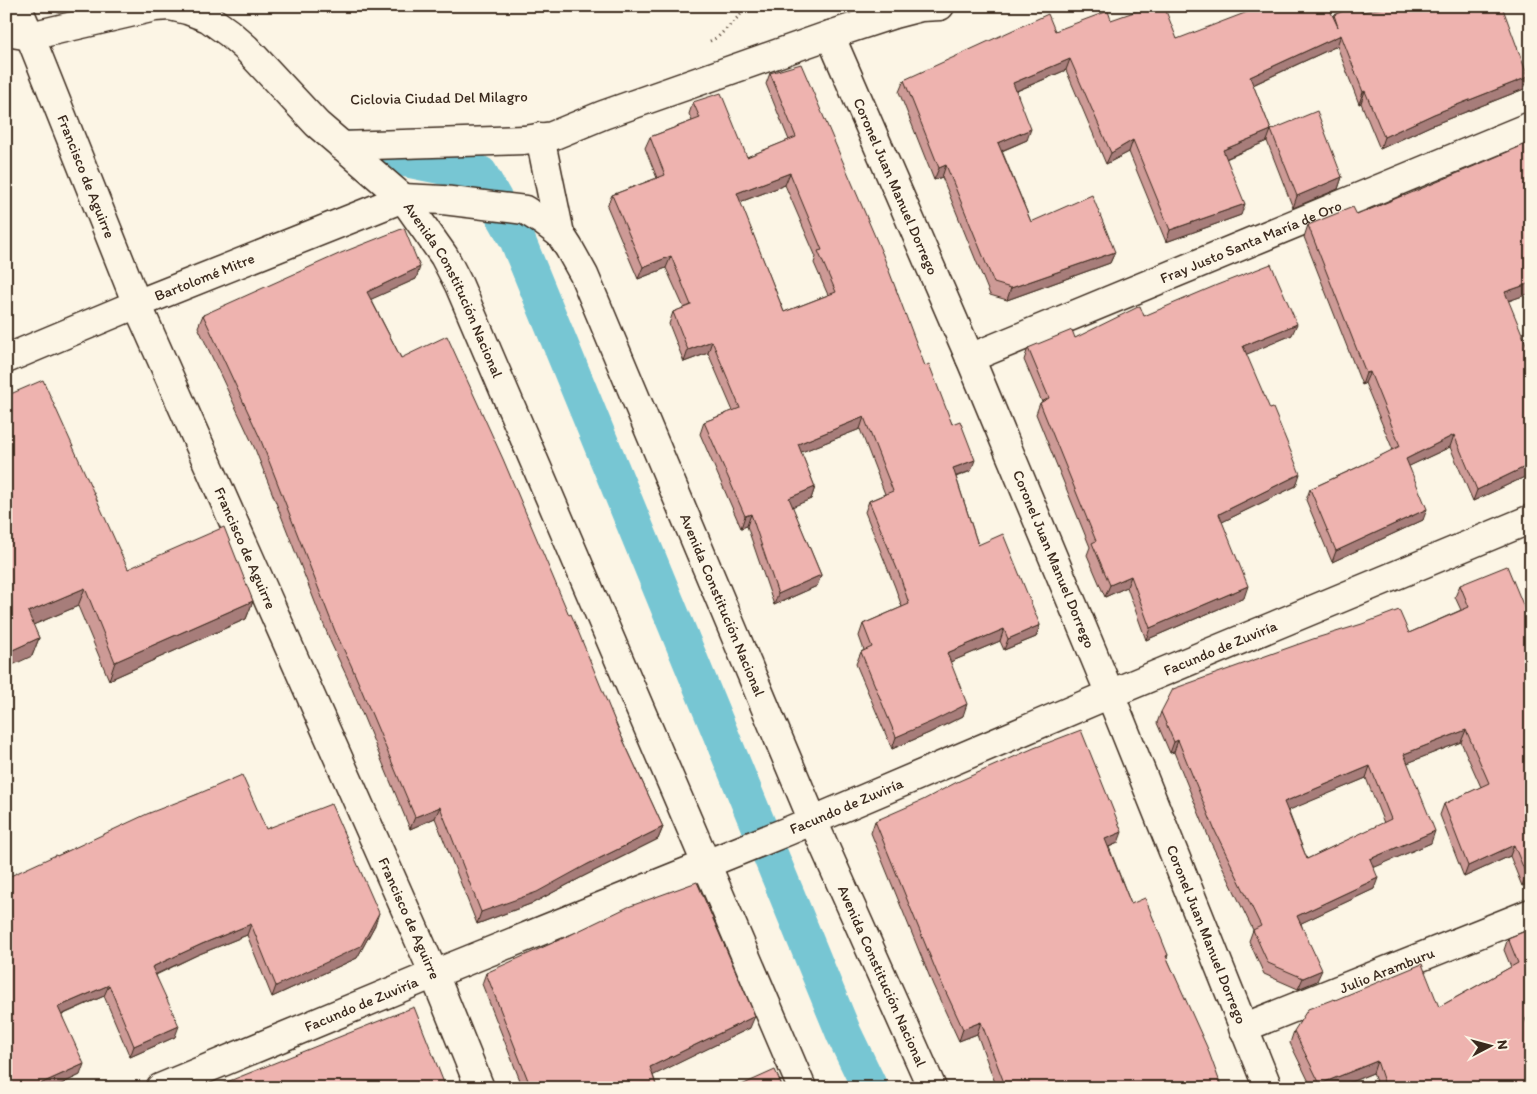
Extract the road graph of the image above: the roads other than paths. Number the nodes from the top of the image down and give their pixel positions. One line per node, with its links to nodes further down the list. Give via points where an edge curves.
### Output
1 (17, 6): 3 (street, Francisco de Aguirre)
2 (940, 6): 4 (street, via 894,14)
3 (18, 34): 7 (street, via 155,7 187,10 208,18 229,32); 10 (street, Francisco de Aguirre)
4 (830, 35): 6 (street, via 552,136); 11 (street, Coronel Juan Manuel Dorrego)
5 (1531, 126): 11 (street, Fray Justo Santa María de Oro)
6 (540, 137): 7 (street); 9 (street)
7 (342, 146): 8 (street)
8 (403, 198): 9 (street, Avenida Constitución Nacional, via 525,210); 10 (street, Bartolomé Mitre); 16 (street, Avenida Constitución Nacional, via 444,256 459,285)
9 (560, 234): 15 (street, Avenida Constitución Nacional, via 584,275)
10 (137, 304): 12 (street, Bartolomé Mitre); 18 (street, Francisco de Aguirre)
11 (970, 358): 14 (street, Coronel Juan Manuel Dorrego)
12 (6, 359)
13 (1531, 519): 14 (street, Facundo de Zuviría)
14 (1110, 694): 15 (street, Facundo de Zuviría); 19 (street, Coronel Juan Manuel Dorrego)
15 (813, 821): 16 (street, Facundo de Zuviría); 23 (street, Avenida Constitución Nacional)
16 (707, 864): 18 (street, Facundo de Zuviría); 22 (street, Avenida Constitución Nacional)
17 (1531, 913): 19 (street, Julio Aramburu)
18 (434, 974): 20 (street, Facundo de Zuviría); 21 (street, Francisco de Aguirre)
19 (1243, 1028): 24 (street, Coronel Juan Manuel Dorrego)
20 (160, 1088)
21 (480, 1088)
22 (802, 1088)
23 (932, 1088)
24 (1268, 1088)

